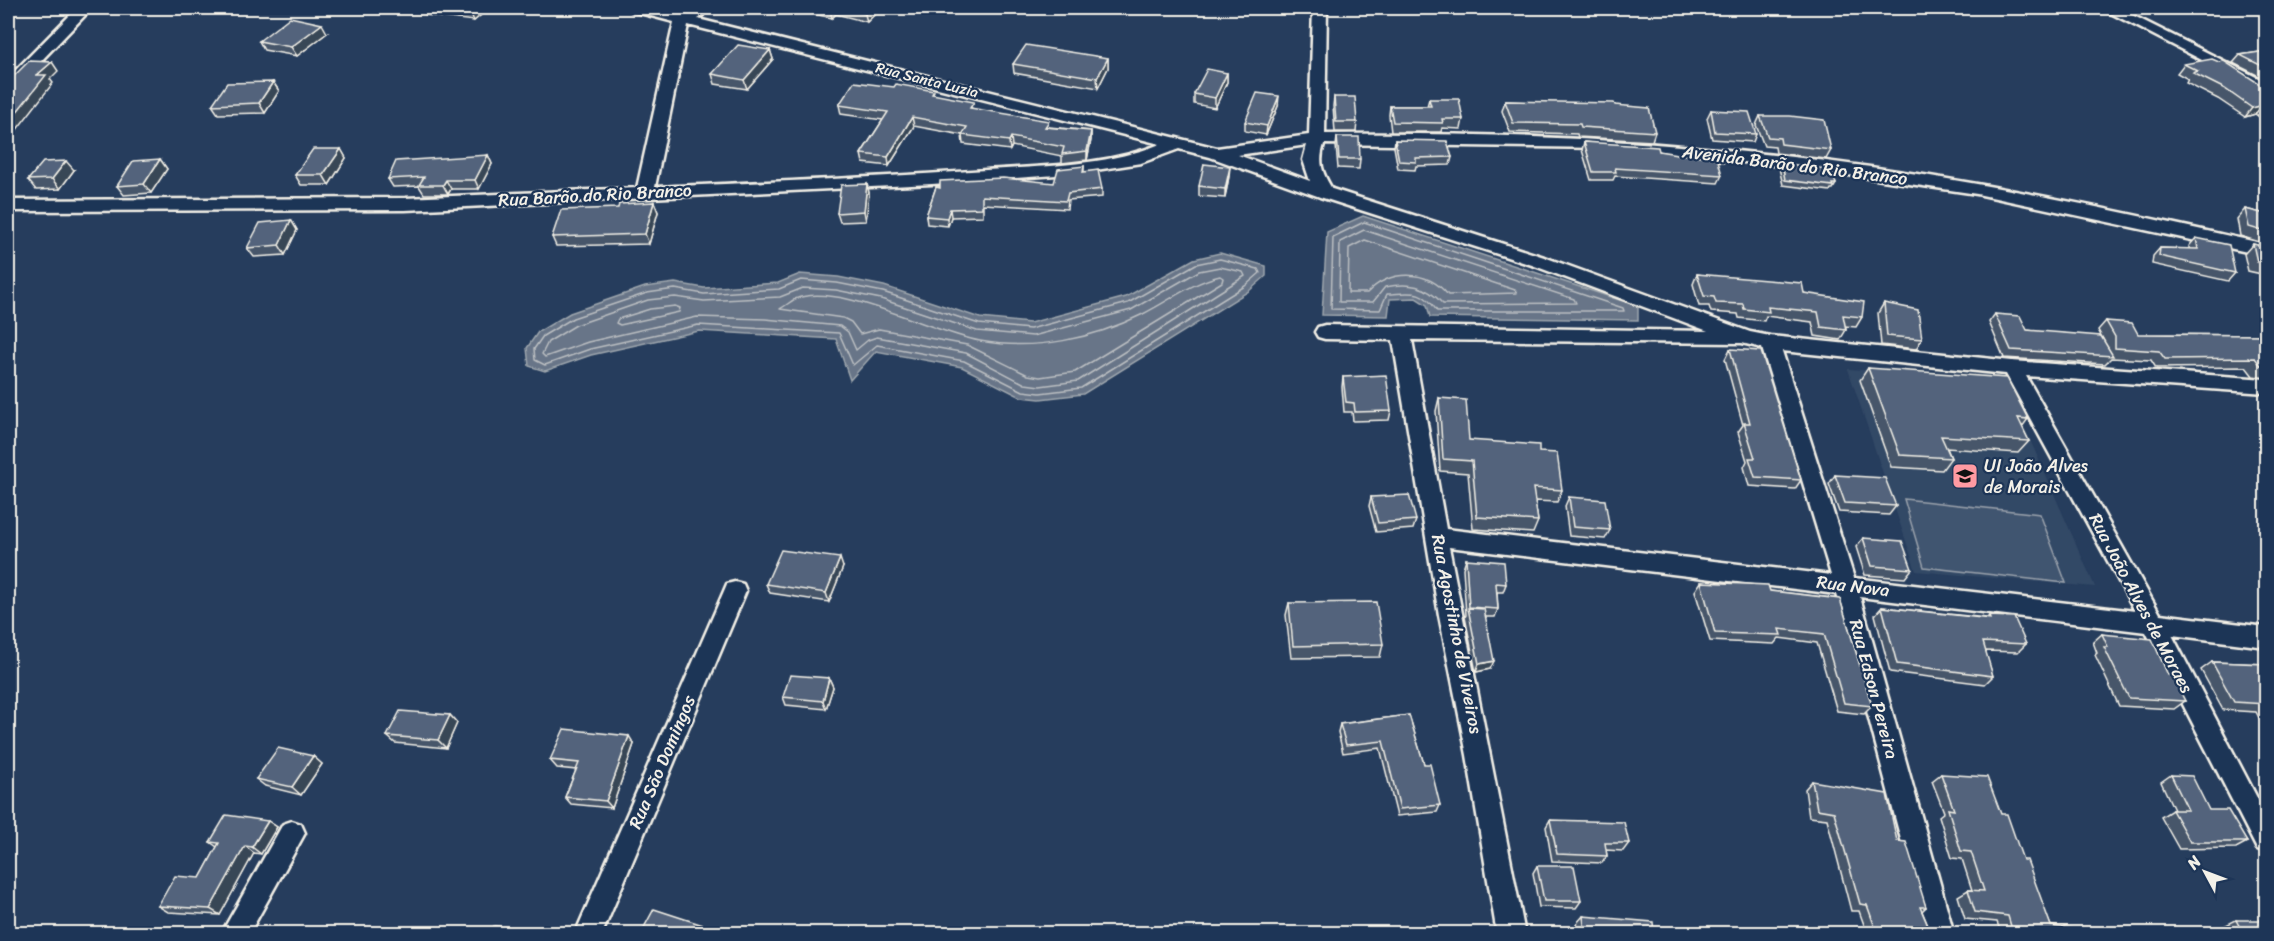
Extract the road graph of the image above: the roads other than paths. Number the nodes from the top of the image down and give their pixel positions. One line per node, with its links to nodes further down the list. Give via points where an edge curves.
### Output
1 (85, 8): 6 (street)
2 (637, 8): 5 (street, Rua Santa Luzia)
3 (1320, 8): 8 (street)
4 (2108, 8): 7 (street)
5 (679, 13): 9 (street, Rua Santa Luzia); 10 (street, Rua Santa Luzia, via 700,14); 12 (street)
6 (8, 86)
7 (2266, 88)
8 (1317, 139): 10 (street, Avenida Barão do Rio Branco); 13 (street, via 1311,160); 15 (street, Avenida Barão do Rio Branco, via 1605,143 1801,163 1977,189)
9 (1178, 143): 11 (street, Rua Santa Luzia); 12 (street, Rua Barão do Rio Branco, via 1142,158 1070,169)
10 (1235, 150): 11 (street)
11 (1216, 153): 13 (street)
12 (645, 192): 14 (street, Rua Barão do Rio Branco, via 405,204)
13 (1326, 193): 18 (street, via 1538,261)
14 (8, 206)
15 (2266, 250)
16 (1325, 332): 17 (street)
17 (1402, 335): 18 (street); 21 (street, Rua Agostinho de Viveiros)
18 (1759, 341): 19 (street); 22 (street, Rua Edson Pereira)
19 (2012, 368): 20 (street); 24 (street, Rua João Alves de Moraes)
20 (2266, 386)
21 (1438, 537): 22 (street, Rua Nova); 30 (street, Rua Agostinho de Viveiros)
22 (1845, 585): 24 (street, Rua Nova); 31 (street, Rua Edson Pereira)
23 (735, 591): 29 (street, Rua São Domingos)
24 (2152, 621): 25 (street, Rua Nova); 27 (street, Rua João Alves de Moraes)
25 (2266, 637)
26 (292, 833): 28 (street)
27 (2266, 840)
28 (234, 933)
29 (588, 933)
30 (1511, 933)
31 (1940, 933)

